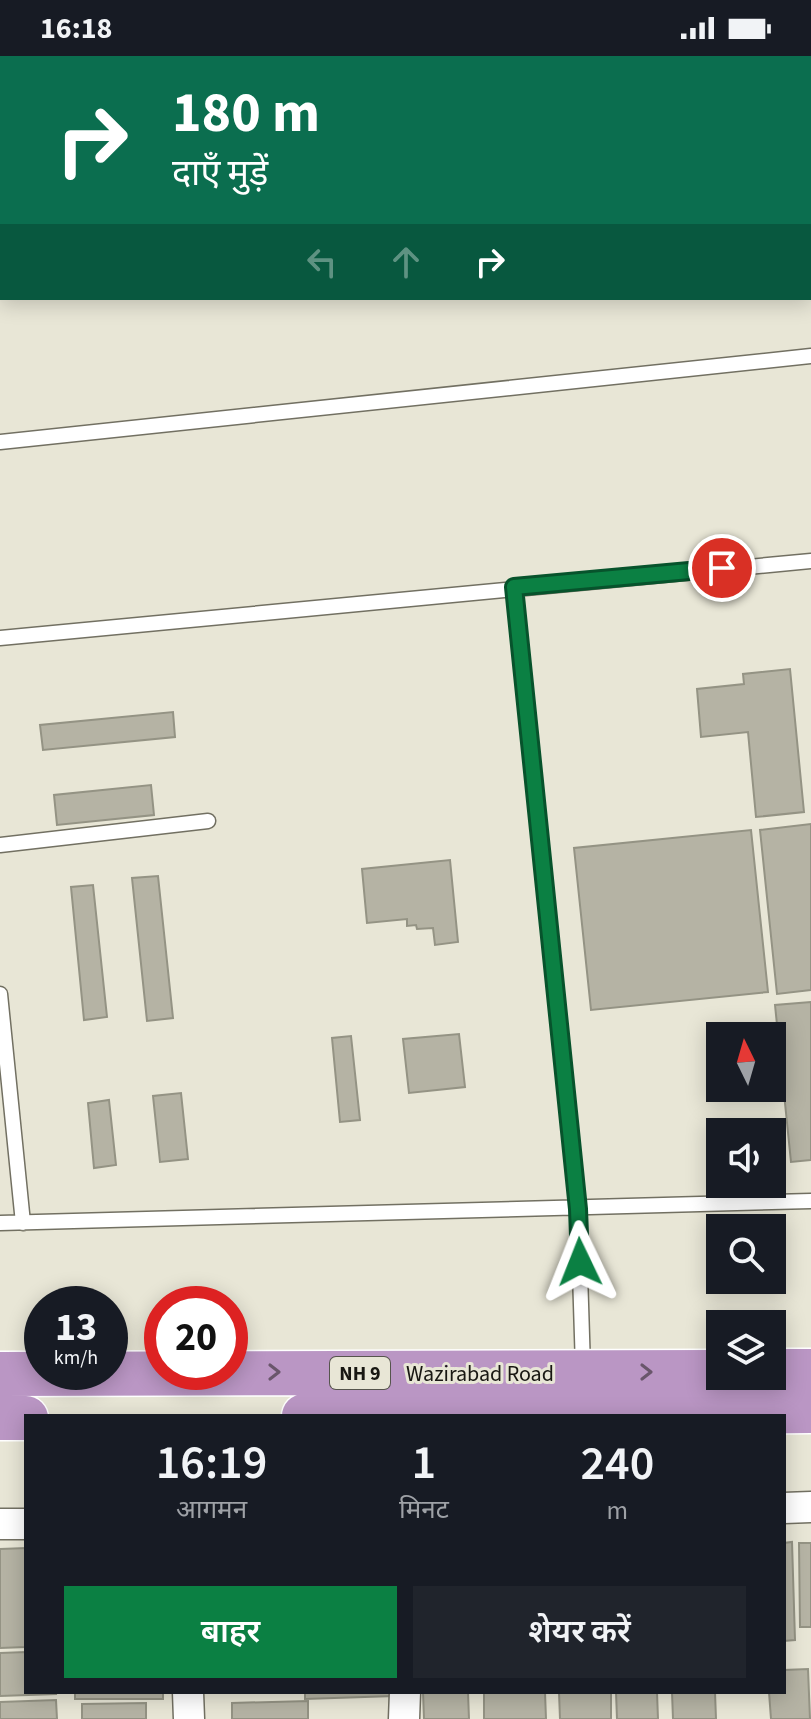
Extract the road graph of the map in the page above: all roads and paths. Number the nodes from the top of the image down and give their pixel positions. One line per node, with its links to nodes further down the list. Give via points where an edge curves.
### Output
1 (811, 356): 2 (lane)
2 (0, 442)
3 (811, 561): 4 (lane)
4 (514, 587): 5 (lane); 11 (lane)
5 (0, 638)
6 (208, 821): 7 (lane)
7 (0, 845)
8 (0, 994): 9 (lane)
9 (1, 1015): 13 (lane)
10 (811, 1201): 11 (lane)
11 (578, 1209): 13 (lane); 17 (lane)
12 (0, 1223): 13 (lane)
13 (23, 1223)
14 (786, 1371): 15 (highway)
15 (811, 1371)
16 (706, 1372): 17 (highway, Wazirabad Road / NH 9, one-way to 16)
17 (583, 1373): 18 (highway, Wazirabad Road / NH 9, one-way to 17)
18 (0, 1374)
19 (811, 1411): 20 (highway, Wazirabad Road / NH 9)
20 (507, 1414)
21 (0, 1418): 22 (highway)
22 (24, 1418)
23 (811, 1507): 24 (street)
24 (786, 1508)
25 (0, 1524): 26 (street)
26 (24, 1524)
27 (188, 1694): 29 (street)
28 (405, 1694): 30 (street)
29 (189, 1719)
30 (404, 1719)

